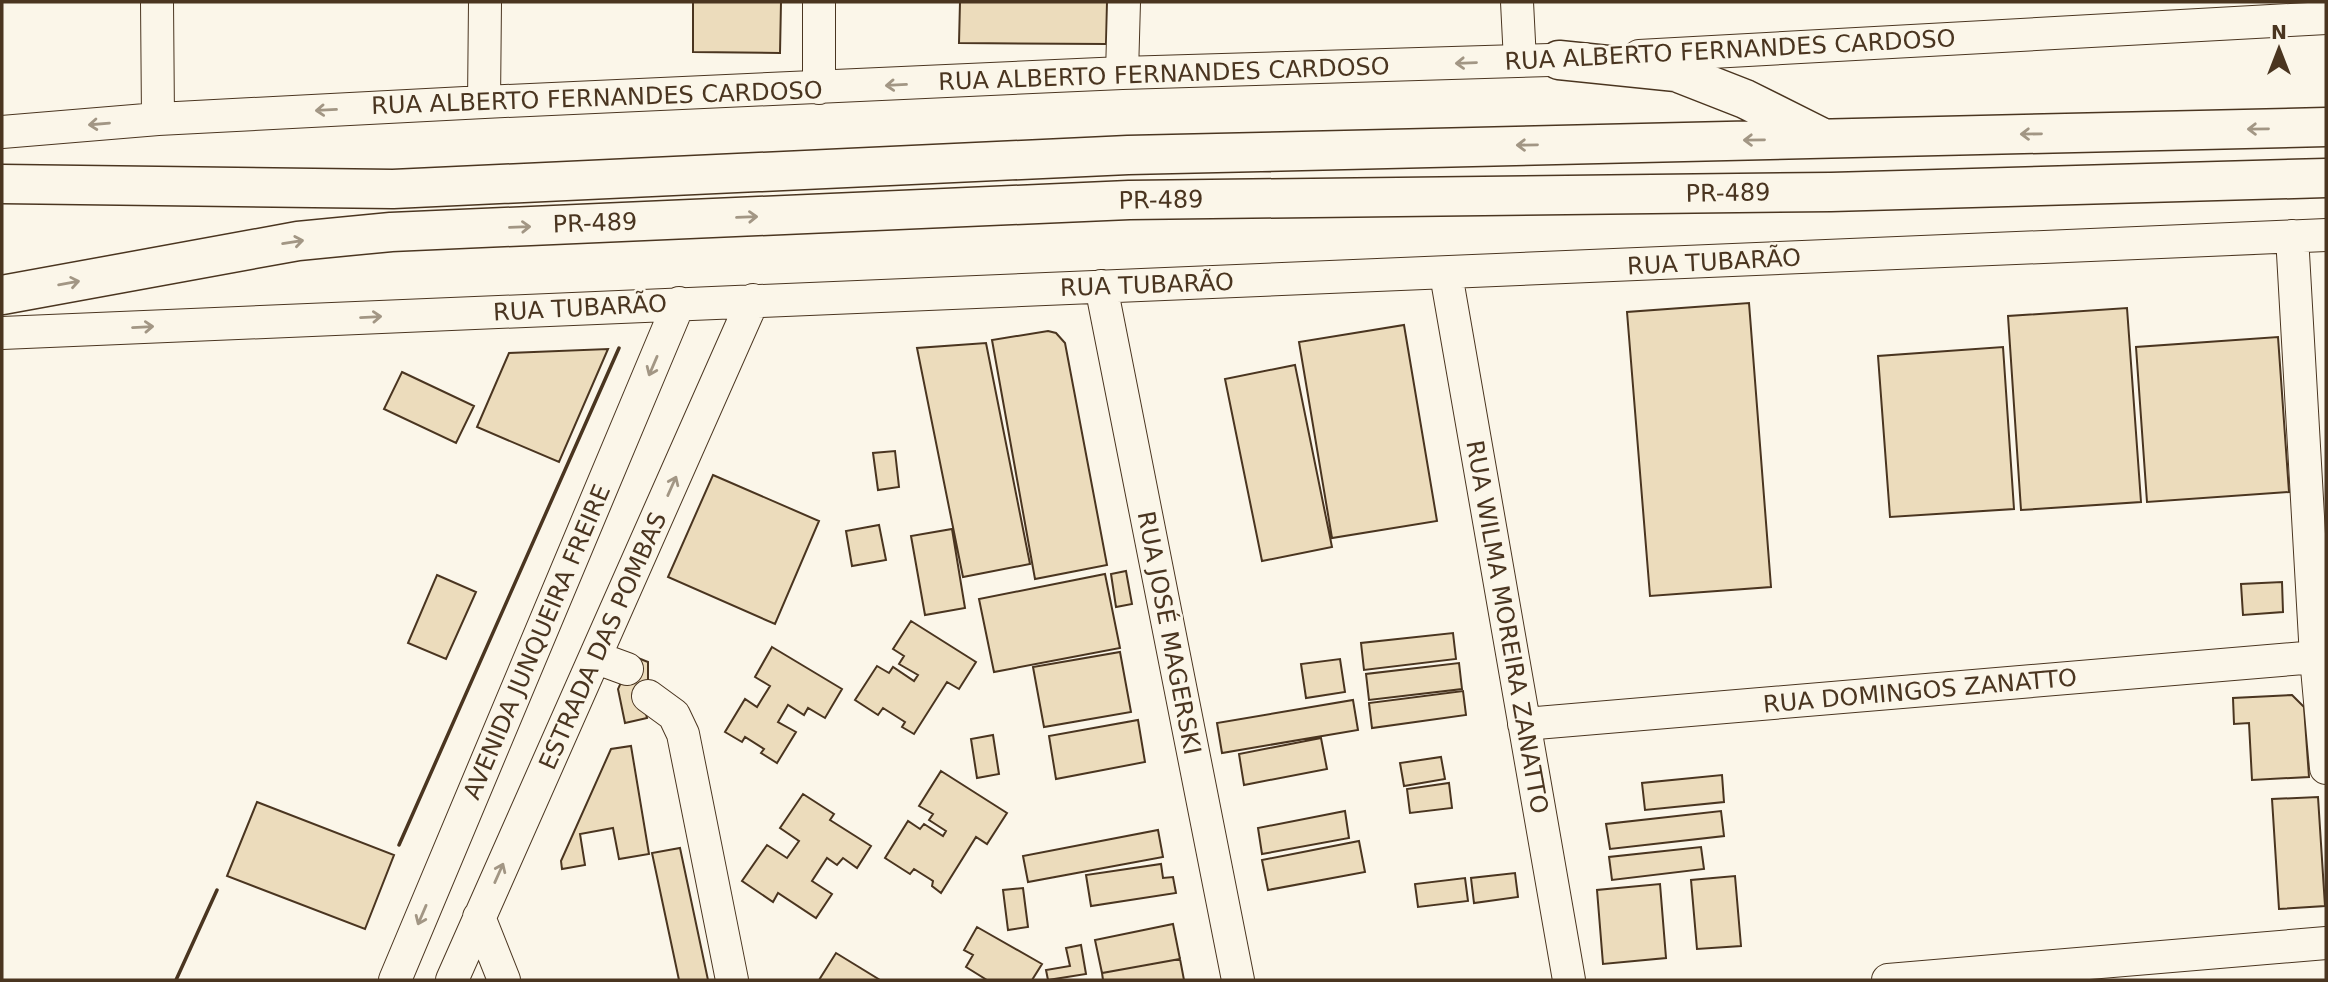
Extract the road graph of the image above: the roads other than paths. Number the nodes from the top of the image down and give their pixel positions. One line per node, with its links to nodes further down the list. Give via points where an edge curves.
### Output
1 (157, 2): 12 (street)
2 (485, 2): 11 (street)
3 (819, 2): 10 (street)
4 (1124, 2): 9 (street)
5 (1517, 2): 8 (street)
6 (2326, 18): 7 (street, RUA ALBERTO FERNANDES CARDOSO)
7 (1559, 60): 8 (street, RUA ALBERTO FERNANDES CARDOSO); 15 (main road, via 1676,72)
8 (1521, 61): 9 (street, RUA ALBERTO FERNANDES CARDOSO, one-way to 9)
9 (1122, 73): 10 (street, RUA ALBERTO FERNANDES CARDOSO, one-way to 10)
10 (819, 89): 11 (street, RUA ALBERTO FERNANDES CARDOSO)
11 (484, 102): 12 (street, RUA ALBERTO FERNANDES CARDOSO, one-way to 12)
12 (158, 119): 14 (street, RUA ALBERTO FERNANDES CARDOSO, one-way to 14)
13 (2326, 127): 15 (main road, PR-489 / PR-489, one-way to 15)
14 (2, 132)
15 (1824, 138): 17 (main road, PR-489 / PR-489, one-way to 17, via 1128,155 393,189)
16 (2326, 178): 22 (main road, PR-489 / PR-489, one-way to 16, via 298,241 404,232 1129,200 1831,191)
17 (2, 184)
18 (2326, 235): 19 (street, RUA TUBARÃO)
19 (2292, 236): 20 (street, RUA TUBARÃO); 26 (street)
20 (1446, 274): 21 (street, RUA TUBARÃO); 30 (street, RUA WILMA MOREIRA ZANATTO)
21 (1101, 286): 23 (street, RUA TUBARÃO); 38 (street, RUA JOSÉ MAGERSKI)
22 (2, 295)
23 (753, 300): 24 (street, RUA TUBARÃO); 27 (street, ESTRADA DAS POMBAS, one-way to 23)
24 (679, 303): 25 (street, RUA TUBARÃO, one-way to 24); 34 (street, AVENIDA JUNQUEIRA FREIRE, one-way to 34)
25 (2, 333)
26 (2316, 657): 30 (street, RUA DOMINGOS ZANATTO); 31 (street)
27 (597, 658): 28 (street); 32 (street, ESTRADA DAS POMBAS, one-way to 27)
28 (627, 669)
29 (648, 696): 37 (street, via 674,715 683,734)
30 (1524, 724): 39 (street, RUA WILMA MOREIRA ZANATTO)
31 (2326, 768)
32 (479, 917): 35 (street, ESTRADA DAS POMBAS); 36 (street)
33 (2326, 943): 40 (street)
34 (395, 980)
35 (452, 980)
36 (504, 980)
37 (732, 980)
38 (1238, 980)
39 (1569, 980)
40 (1888, 980)

